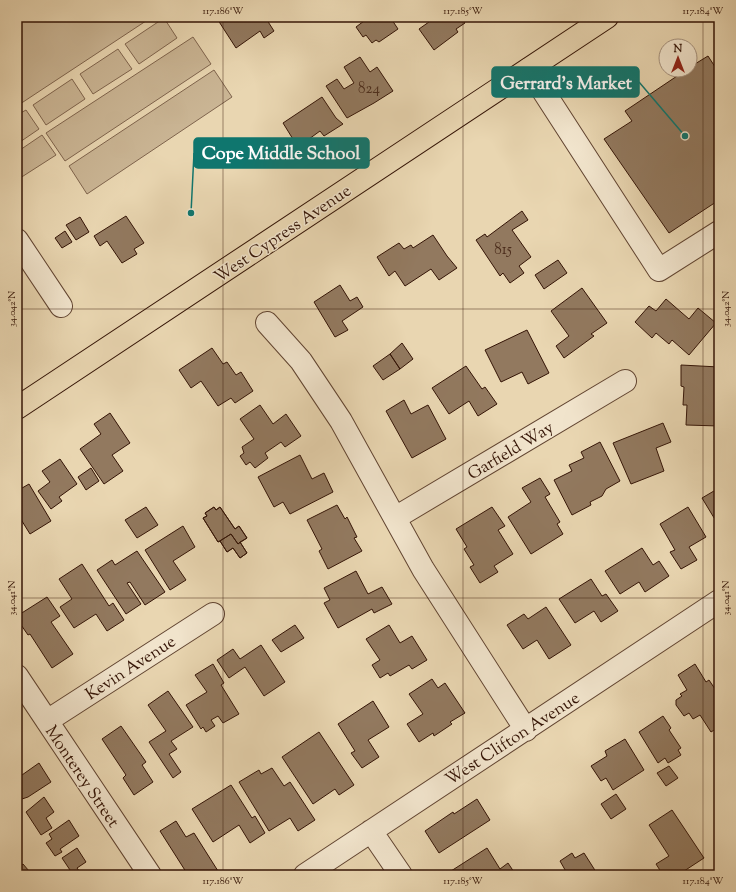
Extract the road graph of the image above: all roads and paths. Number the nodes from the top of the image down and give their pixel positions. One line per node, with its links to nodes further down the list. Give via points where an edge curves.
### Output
1 (607, 17): 2 (main road, West Cypress Avenue)
2 (529, 69): 3 (street, via 659,270); 8 (main road, West Cypress Avenue)
3 (719, 232)
4 (17, 240): 5 (street)
5 (61, 306)
6 (266, 323): 9 (street, via 301,361 325,397)
7 (625, 381): 9 (street, Garfield Way)
8 (17, 408)
9 (395, 518): 14 (street, via 423,569)
10 (719, 601): 14 (street, West Clifton Avenue)
11 (214, 614): 13 (street, Kevin Avenue)
12 (17, 676): 13 (street, Monterey Street)
13 (47, 721): 16 (street, Monterey Street)
14 (526, 730): 15 (street, West Clifton Avenue)
15 (371, 831): 17 (street, West Clifton Avenue); 18 (street)
16 (150, 875)
17 (306, 875)
18 (401, 875)

